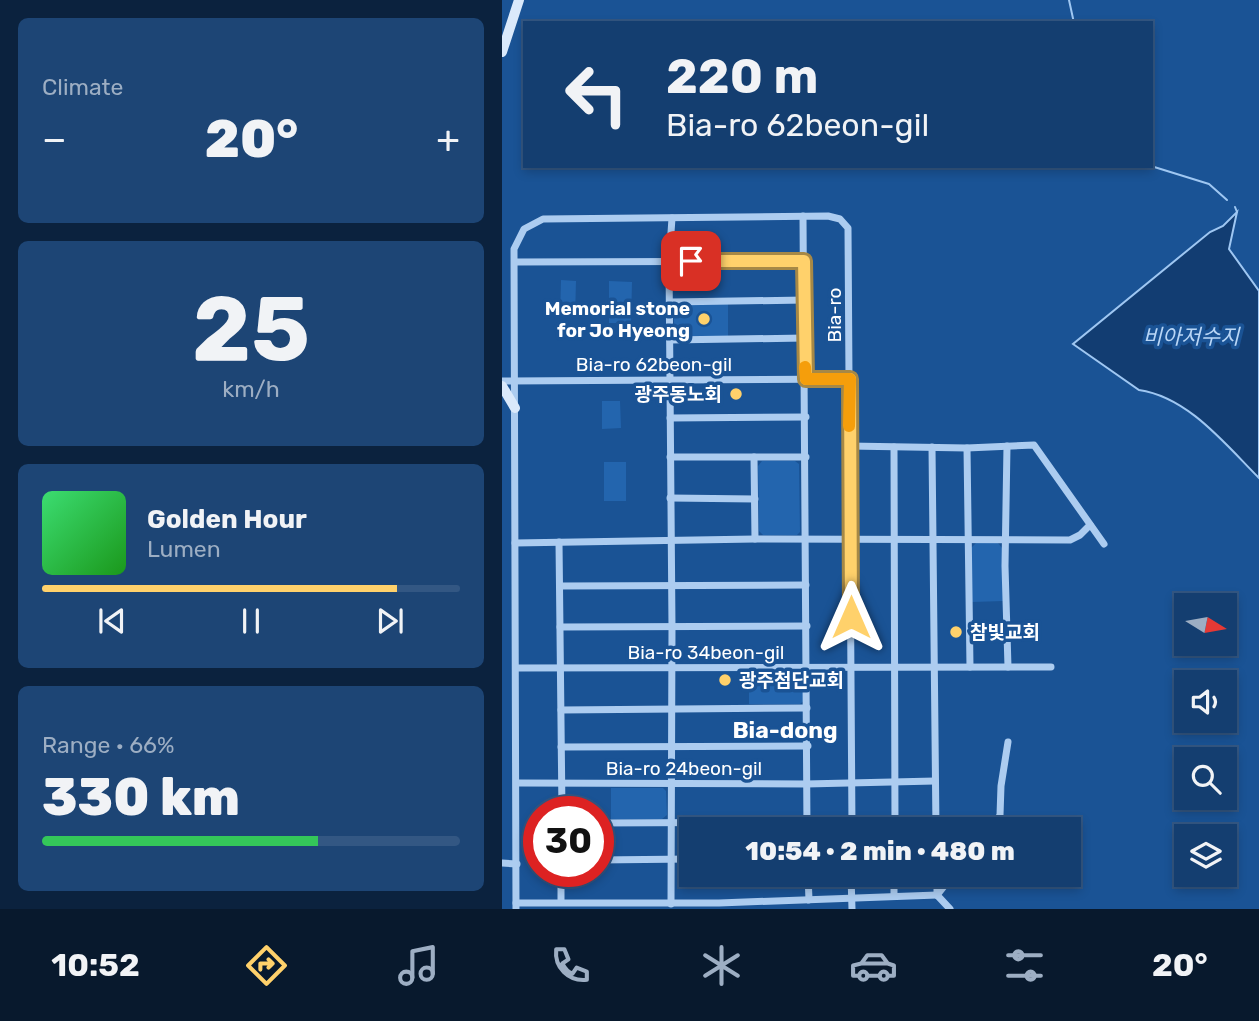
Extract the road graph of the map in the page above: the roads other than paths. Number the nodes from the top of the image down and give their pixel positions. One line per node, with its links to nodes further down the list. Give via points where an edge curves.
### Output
1 (518, 0): 2 (main road)
2 (502, 52)
3 (803, 216): 4 (street, Bia-ro); 5 (street, Bia-ro); 13 (street, Bia-ro, via 834,216 848,228)
4 (672, 218): 6 (street, Bia-ro, via 543,219 524,229 518,238); 7 (street)
5 (804, 261): 7 (street); 8 (street, Bia-ro)
6 (515, 262): 7 (street); 15 (street, Bia-ro)
7 (669, 262): 9 (street)
8 (805, 300): 9 (street); 10 (street, Bia-ro)
9 (669, 302): 11 (street)
10 (805, 338): 11 (street); 12 (street, Bia-ro)
11 (670, 340): 16 (street)
12 (806, 379): 13 (street, Bia-ro 62beon-gil); 16 (street, Bia-ro 62beon-gil); 19 (street)
13 (850, 379): 21 (street, Bia-ro)
14 (502, 381): 15 (street, Bia-ro 62beon-gil)
15 (514, 381): 16 (street, Bia-ro 62beon-gil); 18 (street, Bia-ro)
16 (669, 381): 20 (street)
17 (502, 386): 18 (main road)
18 (515, 408): 41 (street, Bia-ro)
19 (806, 417): 20 (street); 28 (street)
20 (670, 418): 26 (street)
21 (849, 446): 23 (street); 36 (street, Bia-ro)
22 (1007, 446): 25 (street); 31 (street, via 1034,445); 33 (street)
23 (894, 447): 24 (street); 37 (street)
24 (932, 447): 25 (street); 38 (street)
25 (967, 448): 39 (street)
26 (670, 457): 27 (street); 29 (street)
27 (754, 457): 28 (street); 30 (street)
28 (806, 457): 35 (street)
29 (671, 498): 30 (street); 34 (street)
30 (755, 499): 32 (street)
31 (1090, 525): 33 (street, via 1070,540); 42 (street)
32 (755, 539): 34 (street); 35 (street)
33 (1005, 539): 39 (street); 51 (street)
34 (671, 540): 40 (street); 45 (street)
35 (806, 540): 36 (street); 43 (street)
36 (850, 540): 37 (street); 56 (street, Bia-ro)
37 (895, 540): 38 (street); 57 (street)
38 (932, 540): 39 (street); 58 (street)
39 (969, 540): 50 (street)
40 (559, 542): 41 (street); 44 (street)
41 (515, 543): 53 (street, Bia-ro)
42 (1104, 544)
43 (806, 585): 45 (street); 46 (street)
44 (560, 586): 45 (street); 47 (street)
45 (672, 586): 48 (street)
46 (807, 626): 48 (street); 49 (street)
47 (560, 627): 48 (street); 54 (street)
48 (672, 627): 55 (street)
49 (807, 667): 55 (street, Bia-ro 34beon-gil); 56 (street, Bia-ro 34beon-gil); 60 (street)
50 (970, 667): 51 (street, Bia-ro 34beon-gil); 58 (street, Bia-ro 34beon-gil)
51 (1008, 667): 52 (street, Bia-ro 34beon-gil)
52 (1050, 667)
53 (517, 668): 54 (street, Bia-ro 34beon-gil); 68 (street, Bia-ro)
54 (561, 668): 55 (street, Bia-ro 34beon-gil); 61 (street)
55 (672, 668): 59 (street)
56 (851, 668): 57 (street, Bia-ro 34beon-gil); 70 (street, Bia-ro)
57 (895, 668): 58 (street, Bia-ro 34beon-gil); 67 (street)
58 (933, 668): 66 (street)
59 (672, 708): 60 (street); 61 (street); 63 (street)
60 (807, 708): 64 (street)
61 (561, 710): 65 (street)
62 (1008, 741): 78 (street)
63 (672, 746): 64 (street); 65 (street); 69 (street)
64 (808, 746): 71 (street)
65 (561, 747): 72 (street)
66 (935, 781): 67 (street, Bia-ro 24beon-gil); 77 (street)
67 (895, 782): 70 (street, Bia-ro 24beon-gil); 76 (street)
68 (517, 783): 72 (street, Bia-ro 24beon-gil); 86 (street, Bia-ro)
69 (672, 783): 71 (street, Bia-ro 24beon-gil); 72 (street, Bia-ro 24beon-gil); 79 (street)
70 (852, 783): 71 (street, Bia-ro 24beon-gil); 75 (street, Bia-ro)
71 (806, 784): 74 (street)
72 (562, 785): 73 (street)
73 (562, 796)
74 (807, 817)
75 (852, 817)
76 (895, 817)
77 (936, 817)
78 (999, 817)
79 (671, 822): 80 (street); 81 (street); 82 (street)
80 (679, 822)
81 (614, 823)
82 (672, 859): 83 (street); 84 (street); 98 (street)
83 (679, 859)
84 (614, 860)
85 (502, 863): 86 (street)
86 (517, 864): 99 (street, Bia-ro)
87 (562, 887): 97 (street)
88 (808, 887): 96 (street)
89 (851, 887): 95 (street)
90 (895, 887): 94 (street)
91 (937, 887): 93 (street)
92 (943, 887): 93 (street)
93 (937, 895): 94 (street); 102 (street)
94 (895, 897): 95 (street)
95 (851, 899): 96 (street); 101 (street)
96 (809, 900): 98 (street)
97 (561, 902): 99 (street); 100 (street)
98 (671, 904): 100 (street)
99 (516, 906)
100 (588, 906)
101 (851, 909)
102 (951, 909)

